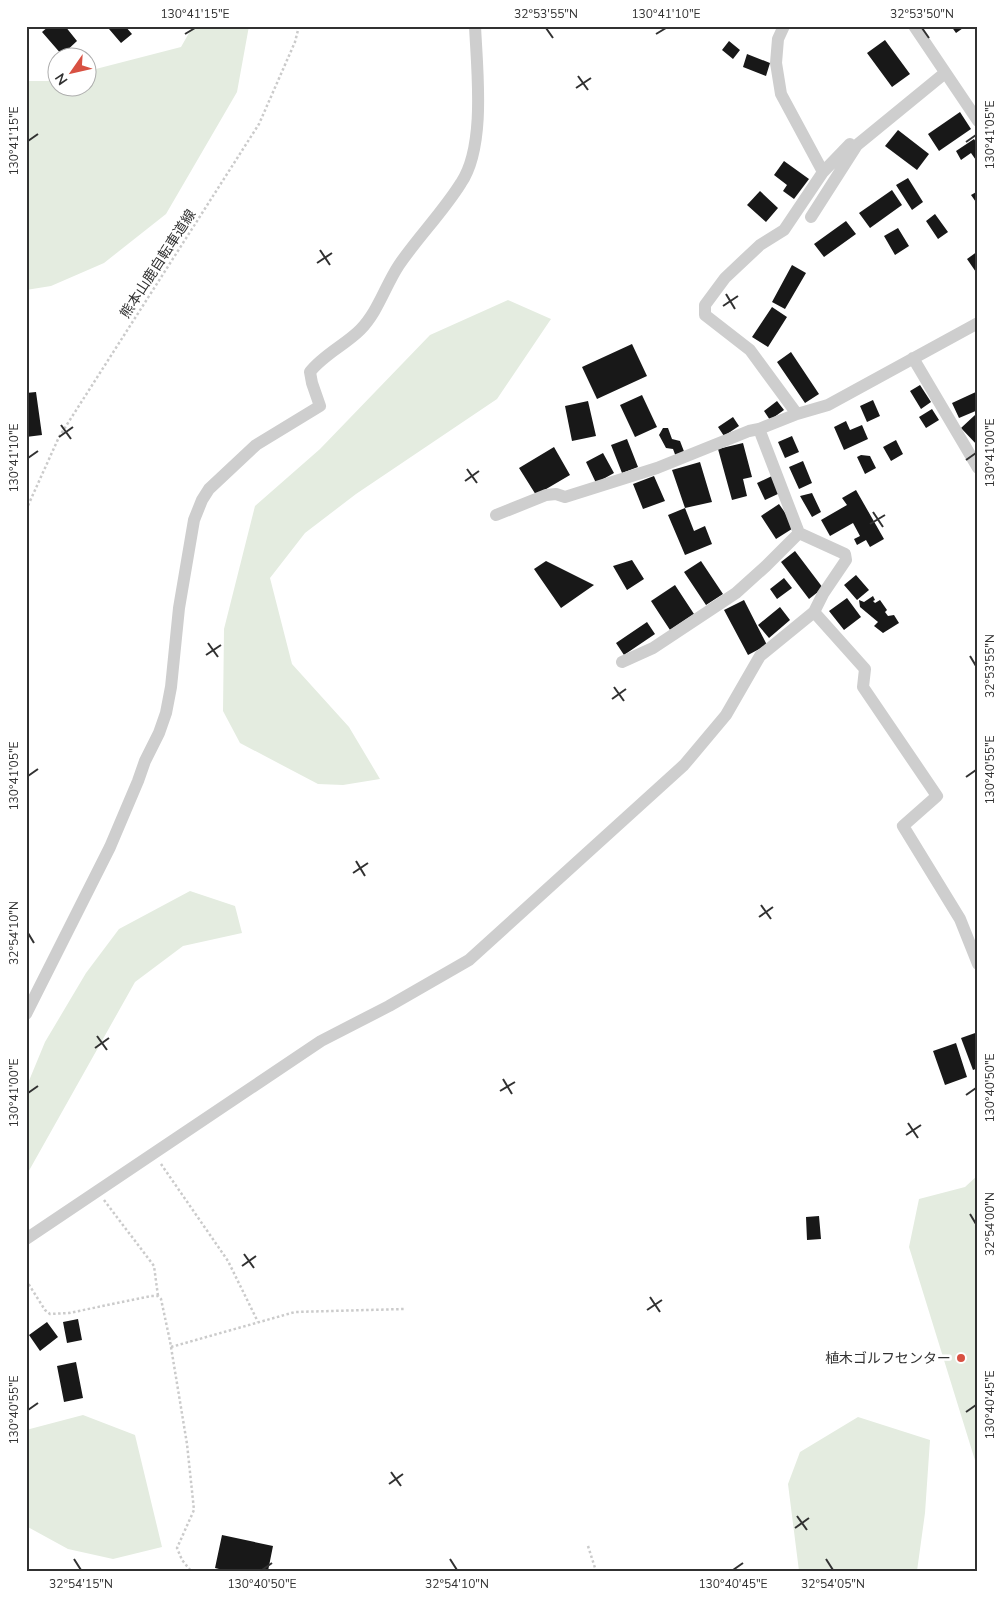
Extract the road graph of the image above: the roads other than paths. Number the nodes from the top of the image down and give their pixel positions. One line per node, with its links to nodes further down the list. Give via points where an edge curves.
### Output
1 (475, 26): 19 (street, via 478,97 472,160 462,182 398,266 377,308 360,330 310,372 320,406 256,445 209,489 202,500 194,520 179,608 166,713 110,847)
2 (784, 26): 7 (street, via 778,39 776,64 781,94)
3 (914, 26): 4 (street)
4 (945, 72): 5 (street); 6 (street)
5 (978, 121)
6 (857, 145): 7 (street, via 851,143); 8 (street)
7 (823, 172): 11 (street, via 784,230 760,245 725,278 705,305 705,315 750,350)
8 (812, 217)
9 (978, 323): 10 (street)
10 (913, 358): 11 (street, via 828,405); 13 (street)
11 (797, 414): 12 (street)
12 (760, 429): 14 (street, via 657,468 565,497 546,495); 15 (street)
13 (977, 464)
14 (496, 515)
15 (799, 533): 16 (street, via 845,554 846,560); 17 (street, via 736,593 653,648)
16 (814, 612): 18 (street, via 865,669 863,687 937,796 903,826 960,919); 20 (street, via 760,656 726,715 684,765 469,960 321,1040)
17 (622, 662)
18 (978, 964)
19 (26, 1014)
20 (26, 1239)

